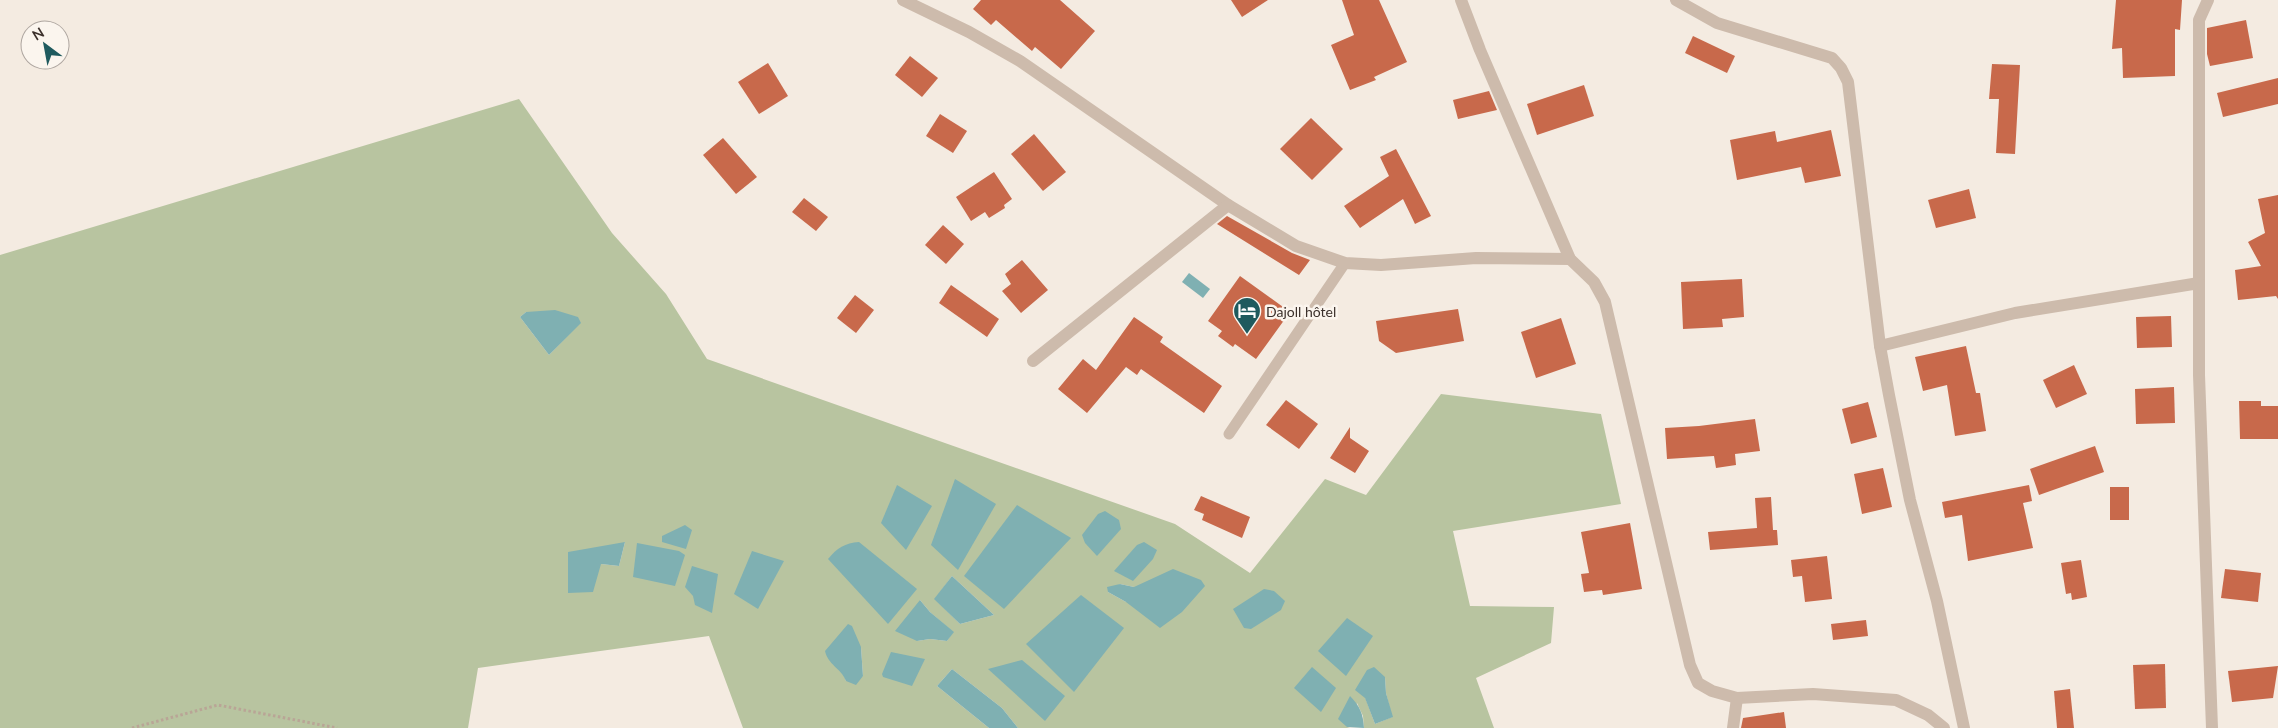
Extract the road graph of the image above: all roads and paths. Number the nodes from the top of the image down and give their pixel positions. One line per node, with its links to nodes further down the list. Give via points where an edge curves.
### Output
1 (903, 0): 5 (street, via 1020,61)
2 (1461, 0): 6 (street)
3 (1676, 0): 9 (street, via 1717,23 1832,58 1841,68 1848,82)
4 (2208, 0): 8 (street, via 2199,20)
5 (1228, 205): 7 (street, via 1296,246); 10 (street)
6 (1570, 259): 7 (street, via 1476,258 1381,265); 12 (street, via 1594,282 1605,302 1690,665 1698,683)
7 (1345, 263): 11 (lane)
8 (2199, 283): 9 (street, via 2015,313); 18 (street, via 2199,375)
9 (1880, 346): 17 (street, via 1910,500 1937,601)
10 (1033, 362)
11 (1228, 434)
12 (1737, 698): 15 (street); 16 (street, via 1813,694 1896,700 1928,715)
13 (132, 728): 14 (path, via 218,705)
14 (337, 728)
15 (1733, 728)
16 (1944, 728)
17 (1964, 728)
18 (2212, 728)

